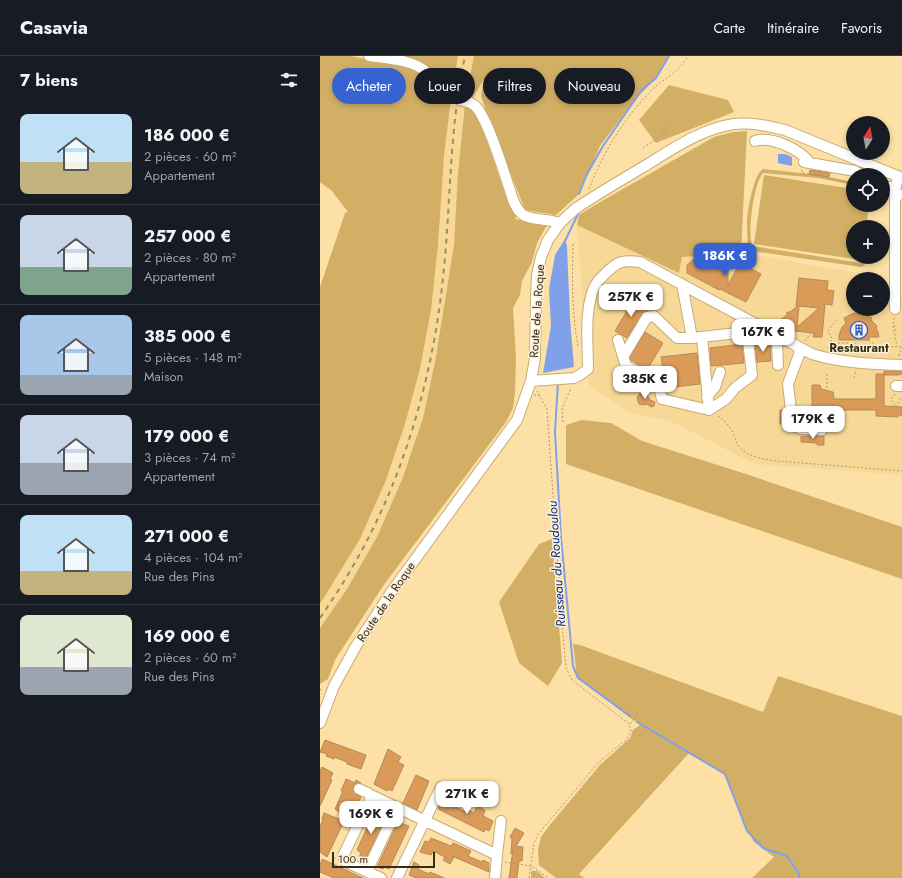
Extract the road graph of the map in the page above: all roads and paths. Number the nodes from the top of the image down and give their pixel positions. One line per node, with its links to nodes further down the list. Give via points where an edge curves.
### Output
1 (369, 56): 13 (street, via 418,66 427,72 444,96 475,106 482,115 514,203 522,215)
2 (688, 56): 11 (path, via 681,66 652,90 614,136 596,169)
3 (666, 125): 5 (path, via 663,134)
4 (755, 141): 6 (street, via 762,138 788,146 807,158)
5 (643, 148)
6 (807, 162): 7 (street); 9 (path, via 802,173)
7 (846, 169)
8 (900, 177): 12 (street); 13 (street, Route de la Roque, via 785,130 734,124 716,128 693,138 588,200)
9 (846, 182)
10 (890, 188): 12 (street)
11 (587, 193)
12 (898, 194): 16 (street)
13 (560, 223): 50 (street, Route de la Roque, via 548,240 537,275 535,358)
14 (573, 244): 38 (path, via 572,290)
15 (682, 284): 19 (street); 24 (street); 48 (street, via 640,262 628,260 615,264 598,282 591,299 588,369)
16 (897, 296)
17 (837, 319): 33 (path, via 828,331 832,338)
18 (894, 320): 20 (path)
19 (756, 324): 22 (street); 25 (street)
20 (894, 325): 21 (path); 36 (path)
21 (896, 331)
22 (747, 332): 24 (street); 57 (street, via 752,375 726,399)
23 (812, 332): 34 (path)
24 (697, 337): 41 (street, via 677,338 654,316 647,317); 55 (street)
25 (780, 337): 34 (street); 43 (street, via 777,343)
26 (868, 338): 35 (path, via 877,346)
27 (618, 340): 41 (street)
28 (842, 340): 30 (path)
29 (770, 342): 31 (path)
30 (843, 343): 32 (path); 33 (path)
31 (754, 344)
32 (856, 344)
33 (830, 346): 42 (path)
34 (798, 347): 42 (street); 59 (street, via 800,352 788,384 792,419 795,426 800,429)
35 (887, 347): 36 (path); 39 (path)
36 (897, 347): 37 (path)
37 (902, 347): 40 (path)
38 (579, 351)
39 (889, 354)
40 (900, 354)
41 (623, 357): 57 (street, via 626,366 658,383 662,399)
42 (824, 357): 44 (street, via 852,362)
43 (778, 365)
44 (902, 365)
45 (857, 368): 49 (path)
46 (720, 372): 55 (street, via 716,387)
47 (827, 374): 52 (path)
48 (574, 378): 50 (street); 58 (path, via 562,409)
49 (854, 378)
50 (530, 381): 62 (street, Route de la Roque, via 517,420 392,591 356,646 334,686)
51 (898, 388): 56 (path, via 891,400 896,407)
52 (827, 391)
53 (541, 396): 63 (path, via 547,409 566,668 572,680)
54 (902, 396): 56 (path)
55 (708, 397): 57 (street)
56 (901, 400)
57 (709, 410): 60 (path, via 727,423 737,444 746,453 759,458)
58 (563, 422)
59 (822, 430)
60 (902, 471)
61 (638, 713): 63 (path)
62 (320, 722)
63 (629, 724): 69 (path, via 631,731 627,739 598,763 539,833 534,843)
64 (441, 787): 66 (street)
65 (399, 808): 66 (street); 70 (street); 70 (street, via 373,796 370,800 343,856 346,862)
66 (425, 820): 68 (street); 72 (street)
67 (501, 821): 68 (street)
68 (497, 858): 69 (path); 73 (street)
69 (531, 866): 74 (path); 75 (path)
70 (367, 871): 71 (street)
71 (381, 878)
72 (397, 878)
73 (495, 878)
74 (529, 878)
75 (549, 878)

